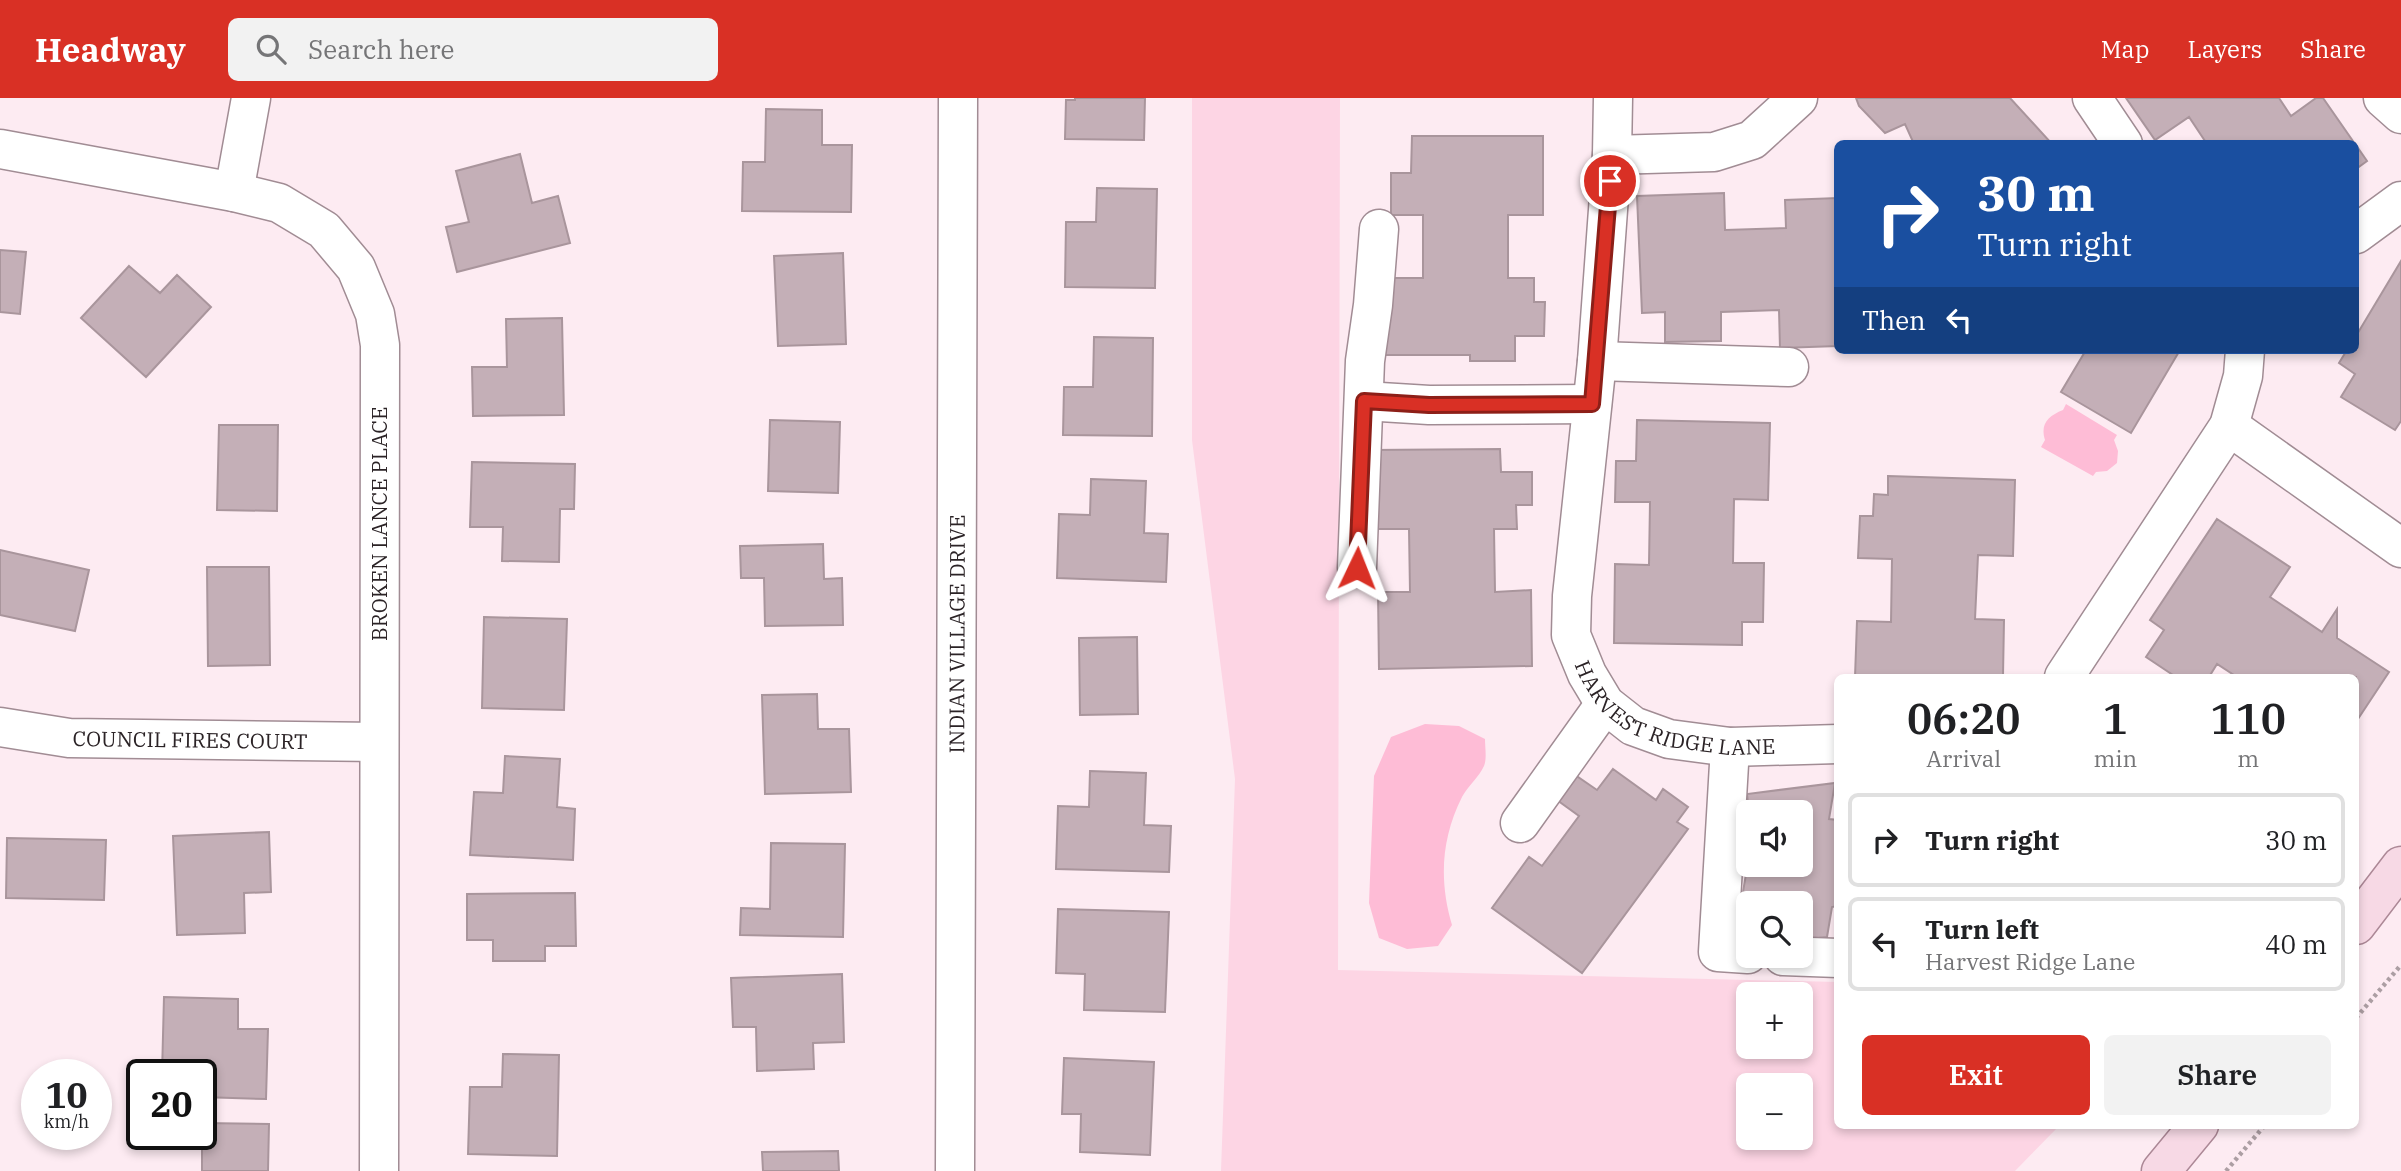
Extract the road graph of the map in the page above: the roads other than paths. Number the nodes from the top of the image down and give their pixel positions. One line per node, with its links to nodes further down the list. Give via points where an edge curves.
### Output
1 (251, 98): 11 (street)
2 (958, 98): 37 (street, INDIAN VILLAGE DRIVE)
3 (1613, 98): 10 (street, HARVEST RIDGE LANE)
4 (1798, 98): 10 (street, via 1752,140 1714,152)
5 (2092, 98): 8 (street)
6 (2383, 98): 7 (street)
7 (2401, 114)
8 (2120, 140)
9 (0, 149): 11 (street, BROKEN LANCE PLACE)
10 (1612, 155): 16 (street, HARVEST RIDGE LANE)
11 (234, 192): 26 (street, BROKEN LANCE PLACE, via 279,203 324,230 356,268 375,314 380,345)
12 (2401, 201): 14 (street)
13 (1379, 229): 18 (street)
14 (2359, 232)
15 (2245, 354): 20 (street)
16 (1597, 361): 17 (street); 19 (street, HARVEST RIDGE LANE)
17 (1788, 367)
18 (1364, 401): 19 (street); 22 (street)
19 (1592, 404): 24 (street, HARVEST RIDGE LANE, via 1571,635)
20 (2229, 426): 21 (street); 23 (street)
21 (2401, 548)
22 (1357, 568)
23 (2066, 674)
24 (1605, 704): 28 (street, HARVEST RIDGE LANE, via 1633,726 1669,739); 29 (street)
25 (0, 727): 26 (street, COUNCIL FIRES COURT, via 69,738)
26 (379, 743): 36 (street, BROKEN LANCE PLACE)
27 (1834, 744): 28 (street, HARVEST RIDGE LANE)
28 (1730, 747): 32 (street, via 1718,952)
29 (1520, 823)
30 (2401, 866): 31 (main road)
31 (2359, 921)
32 (1736, 953)
33 (1813, 957): 34 (street)
34 (1834, 958)
35 (2196, 1129): 38 (main road)
36 (379, 1171)
37 (955, 1171)
38 (2161, 1171)

